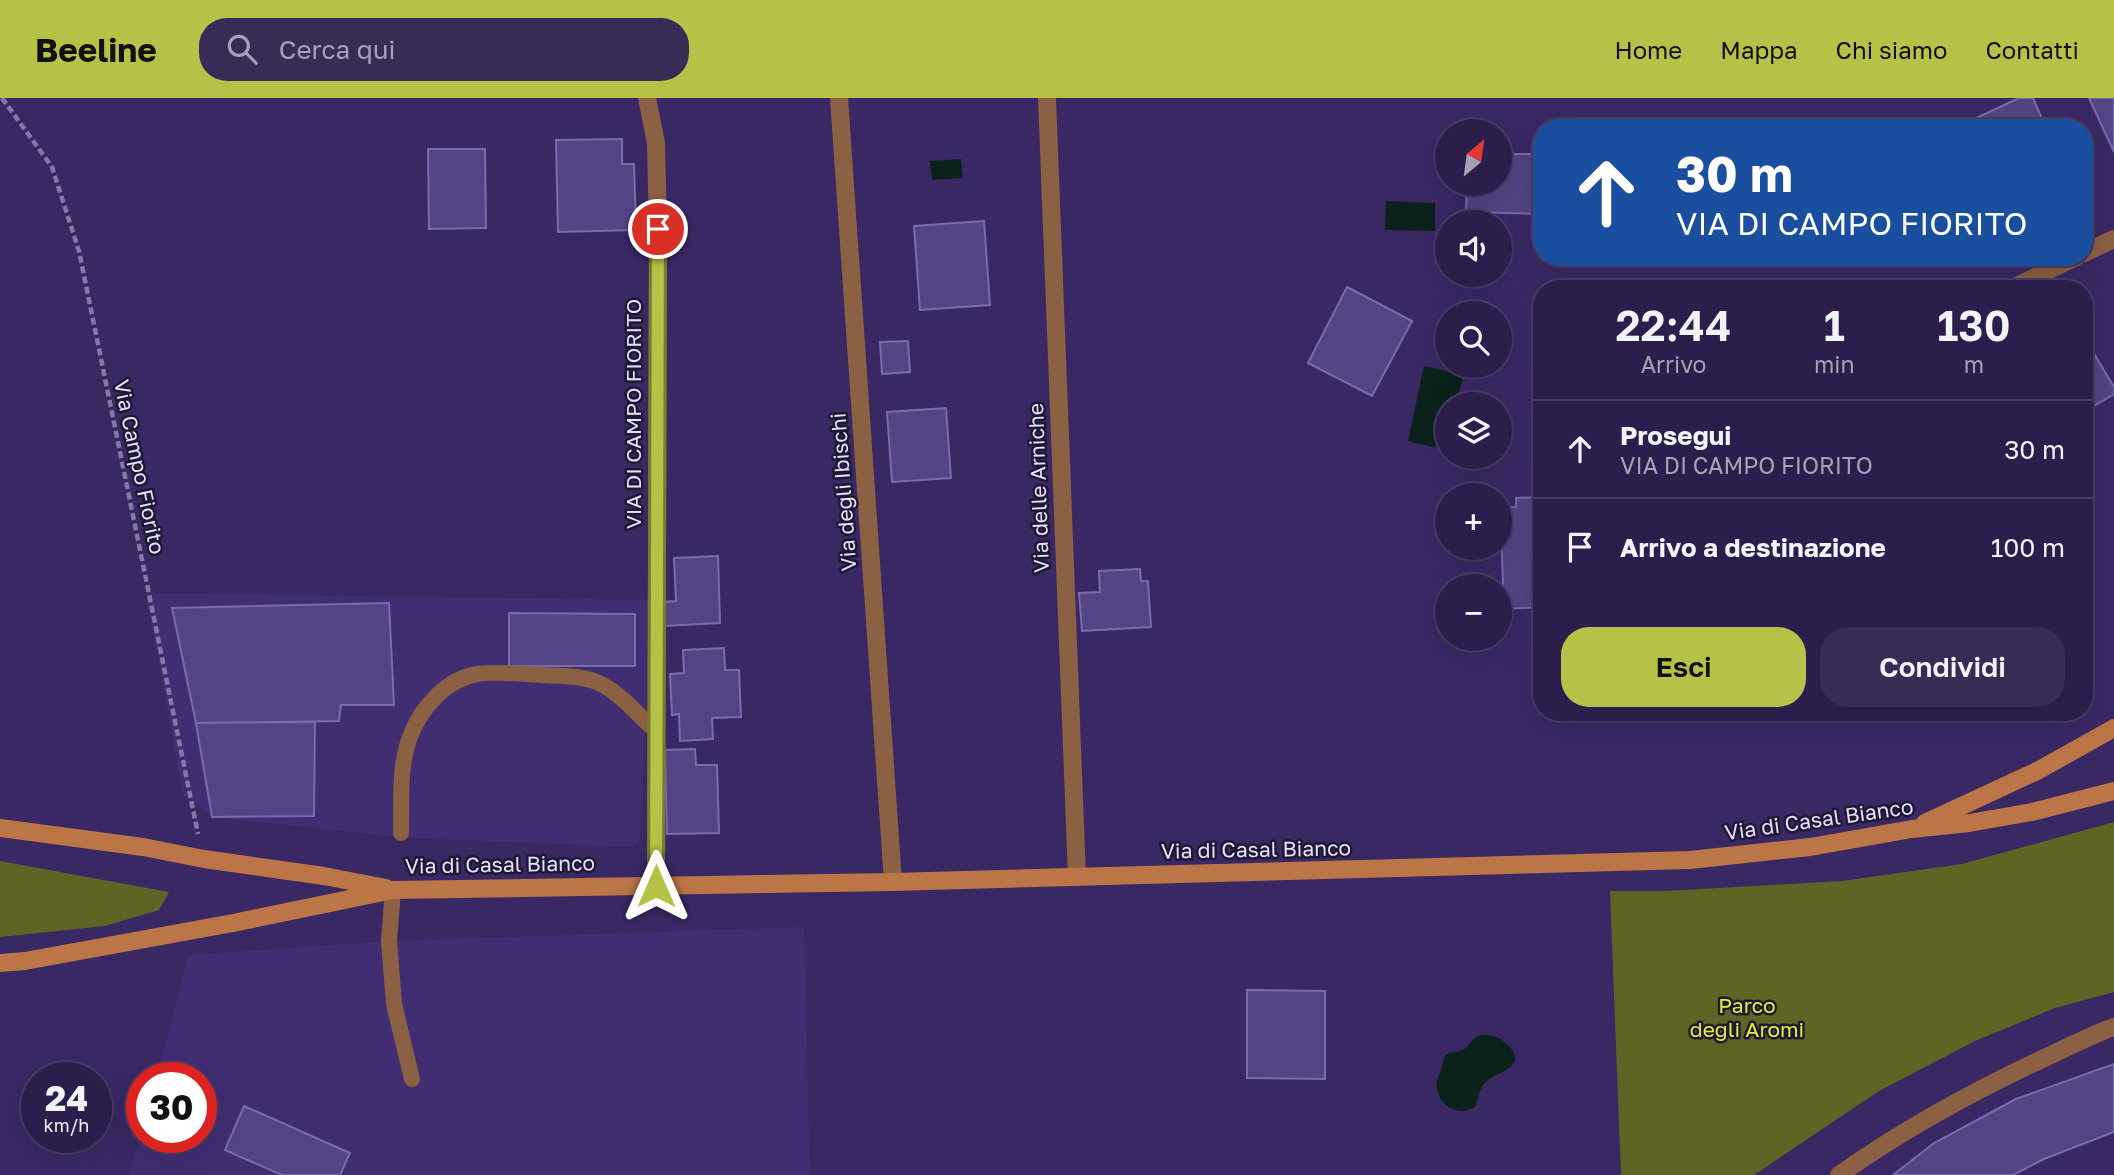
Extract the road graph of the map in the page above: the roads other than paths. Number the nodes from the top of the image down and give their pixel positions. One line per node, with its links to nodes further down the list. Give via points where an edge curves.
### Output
1 (647, 98): 9 (street, VIA DI CAMPO FIORITO, via 656,143 658,229)
2 (839, 98): 15 (street, Via degli Ibischi)
3 (1047, 98): 14 (street, Via delle Arniche)
4 (2114, 239): 5 (street)
5 (2093, 249)
6 (2058, 266): 7 (street)
7 (2029, 280)
8 (2114, 728): 12 (main road, via 2039,770)
9 (656, 731): 13 (lane, via 596,682 496,673 467,677 439,694 412,732 404,761); 16 (street, VIA DI CAMPO FIORITO)
10 (2114, 791): 12 (main road, Via di Casal Bianco, via 2020,814)
11 (0, 828): 17 (main road, Via di Casal Bianco, via 143,847)
12 (1912, 829): 14 (main road, Via di Casal Bianco, via 1810,847 1690,860)
13 (401, 833)
14 (1077, 877): 15 (main road, Via di Casal Bianco)
15 (893, 882): 16 (main road, Via di Casal Bianco)
16 (656, 886): 17 (main road, Via di Casal Bianco)
17 (393, 890): 18 (main road, Via di Casal Bianco); 20 (lane, via 389,941 394,1004)
18 (0, 963)
19 (2114, 1027): 21 (street, via 1954,1103)
20 (412, 1079)
21 (1839, 1175)

